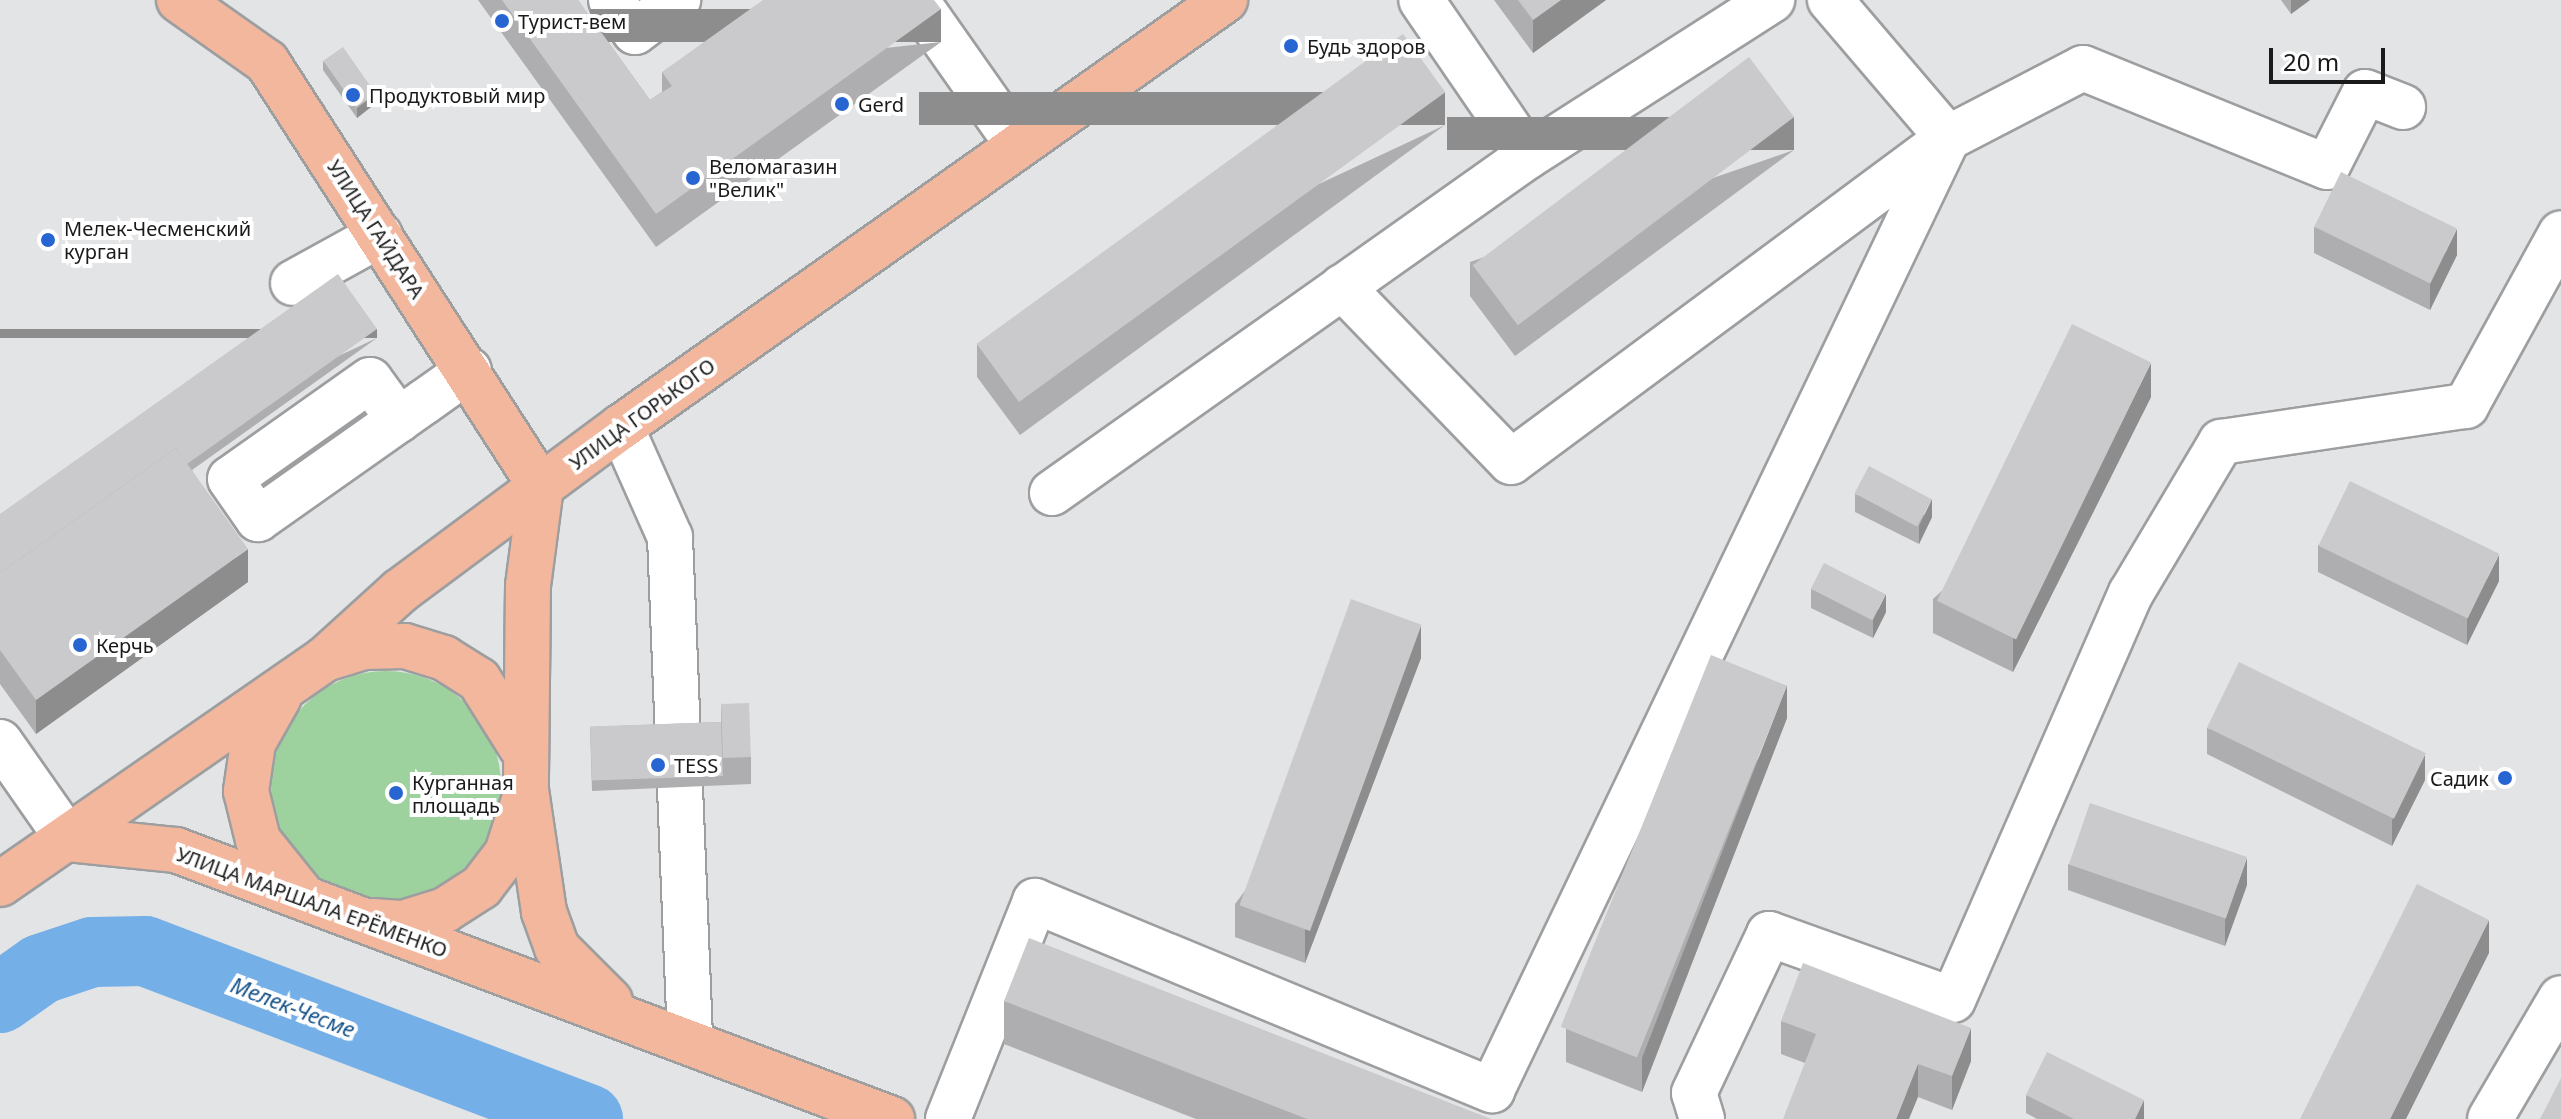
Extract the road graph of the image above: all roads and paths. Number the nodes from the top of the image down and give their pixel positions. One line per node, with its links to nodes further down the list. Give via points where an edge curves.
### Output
1 (179, 0): 14 (main road, УЛИЦА ГАЙДАРА, via 267,62)
2 (611, 0): 3 (street, via 635,32)
3 (678, 0)
4 (916, 0): 11 (street)
5 (1225, 0): 11 (main road, УЛИЦА ГОРЬКОГО)
6 (1421, 0): 12 (street)
7 (1772, 0): 12 (street)
8 (1830, 0): 10 (street)
9 (2403, 107): 10 (street, via 2365,92 2327,167 2083,68)
10 (1948, 138): 16 (street, via 1511,462); 33 (street, via 1492,1090 1035,901)
11 (1018, 145): 19 (main road, УЛИЦА ГОРЬКОГО)
12 (1528, 156): 16 (street)
13 (2561, 233): 34 (street, via 2466,406 2221,442 2131,593 1953,1000 1769,934 1694,1093)
14 (380, 235): 15 (street); 17 (main road, УЛИЦА ГАЙДАРА)
15 (293, 283)
16 (1342, 287): 21 (street)
17 (469, 370): 18 (street); 20 (main road, УЛИЦА ГАЙДАРА)
18 (399, 420)
19 (621, 427): 20 (main road, УЛИЦА ГОРЬКОГО); 31 (street, via 670,537)
20 (541, 487): 22 (main road, УЛИЦА ГОРЬКОГО, via 400,591); 24 (main road, УЛИЦА МАРШАЛА ЕРЁМЕНКО, via 528,586)
21 (1052, 493)
22 (308, 670): 24 (main road, via 364,647 405,646 444,658 479,680 505,712); 25 (main road, УЛИЦА ГОРЬКОГО); 27 (main road, via 257,731 246,791 270,862)
23 (0, 742): 25 (street)
24 (524, 770): 28 (main road, via 507,853 481,887 445,910 403,923); 30 (main road, УЛИЦА МАРШАЛА ЕРЁМЕНКО, via 544,912 557,948)
25 (68, 839): 26 (main road); 27 (main road, УЛИЦА МАРШАЛА ЕРЁМЕНКО, via 176,850)
26 (0, 884)
27 (307, 899): 28 (main road, УЛИЦА МАРШАЛА ЕРЁМЕНКО)
28 (358, 921): 30 (main road, УЛИЦА МАРШАЛА ЕРЁМЕНКО)
29 (2561, 998): 35 (street)
30 (628, 1015): 31 (main road, УЛИЦА МАРШАЛА ЕРЁМЕНКО)
31 (690, 1038): 32 (main road, УЛИЦА МАРШАЛА ЕРЁМЕНКО)
32 (892, 1119)
33 (948, 1119)
34 (1702, 1119)
35 (2490, 1119)

